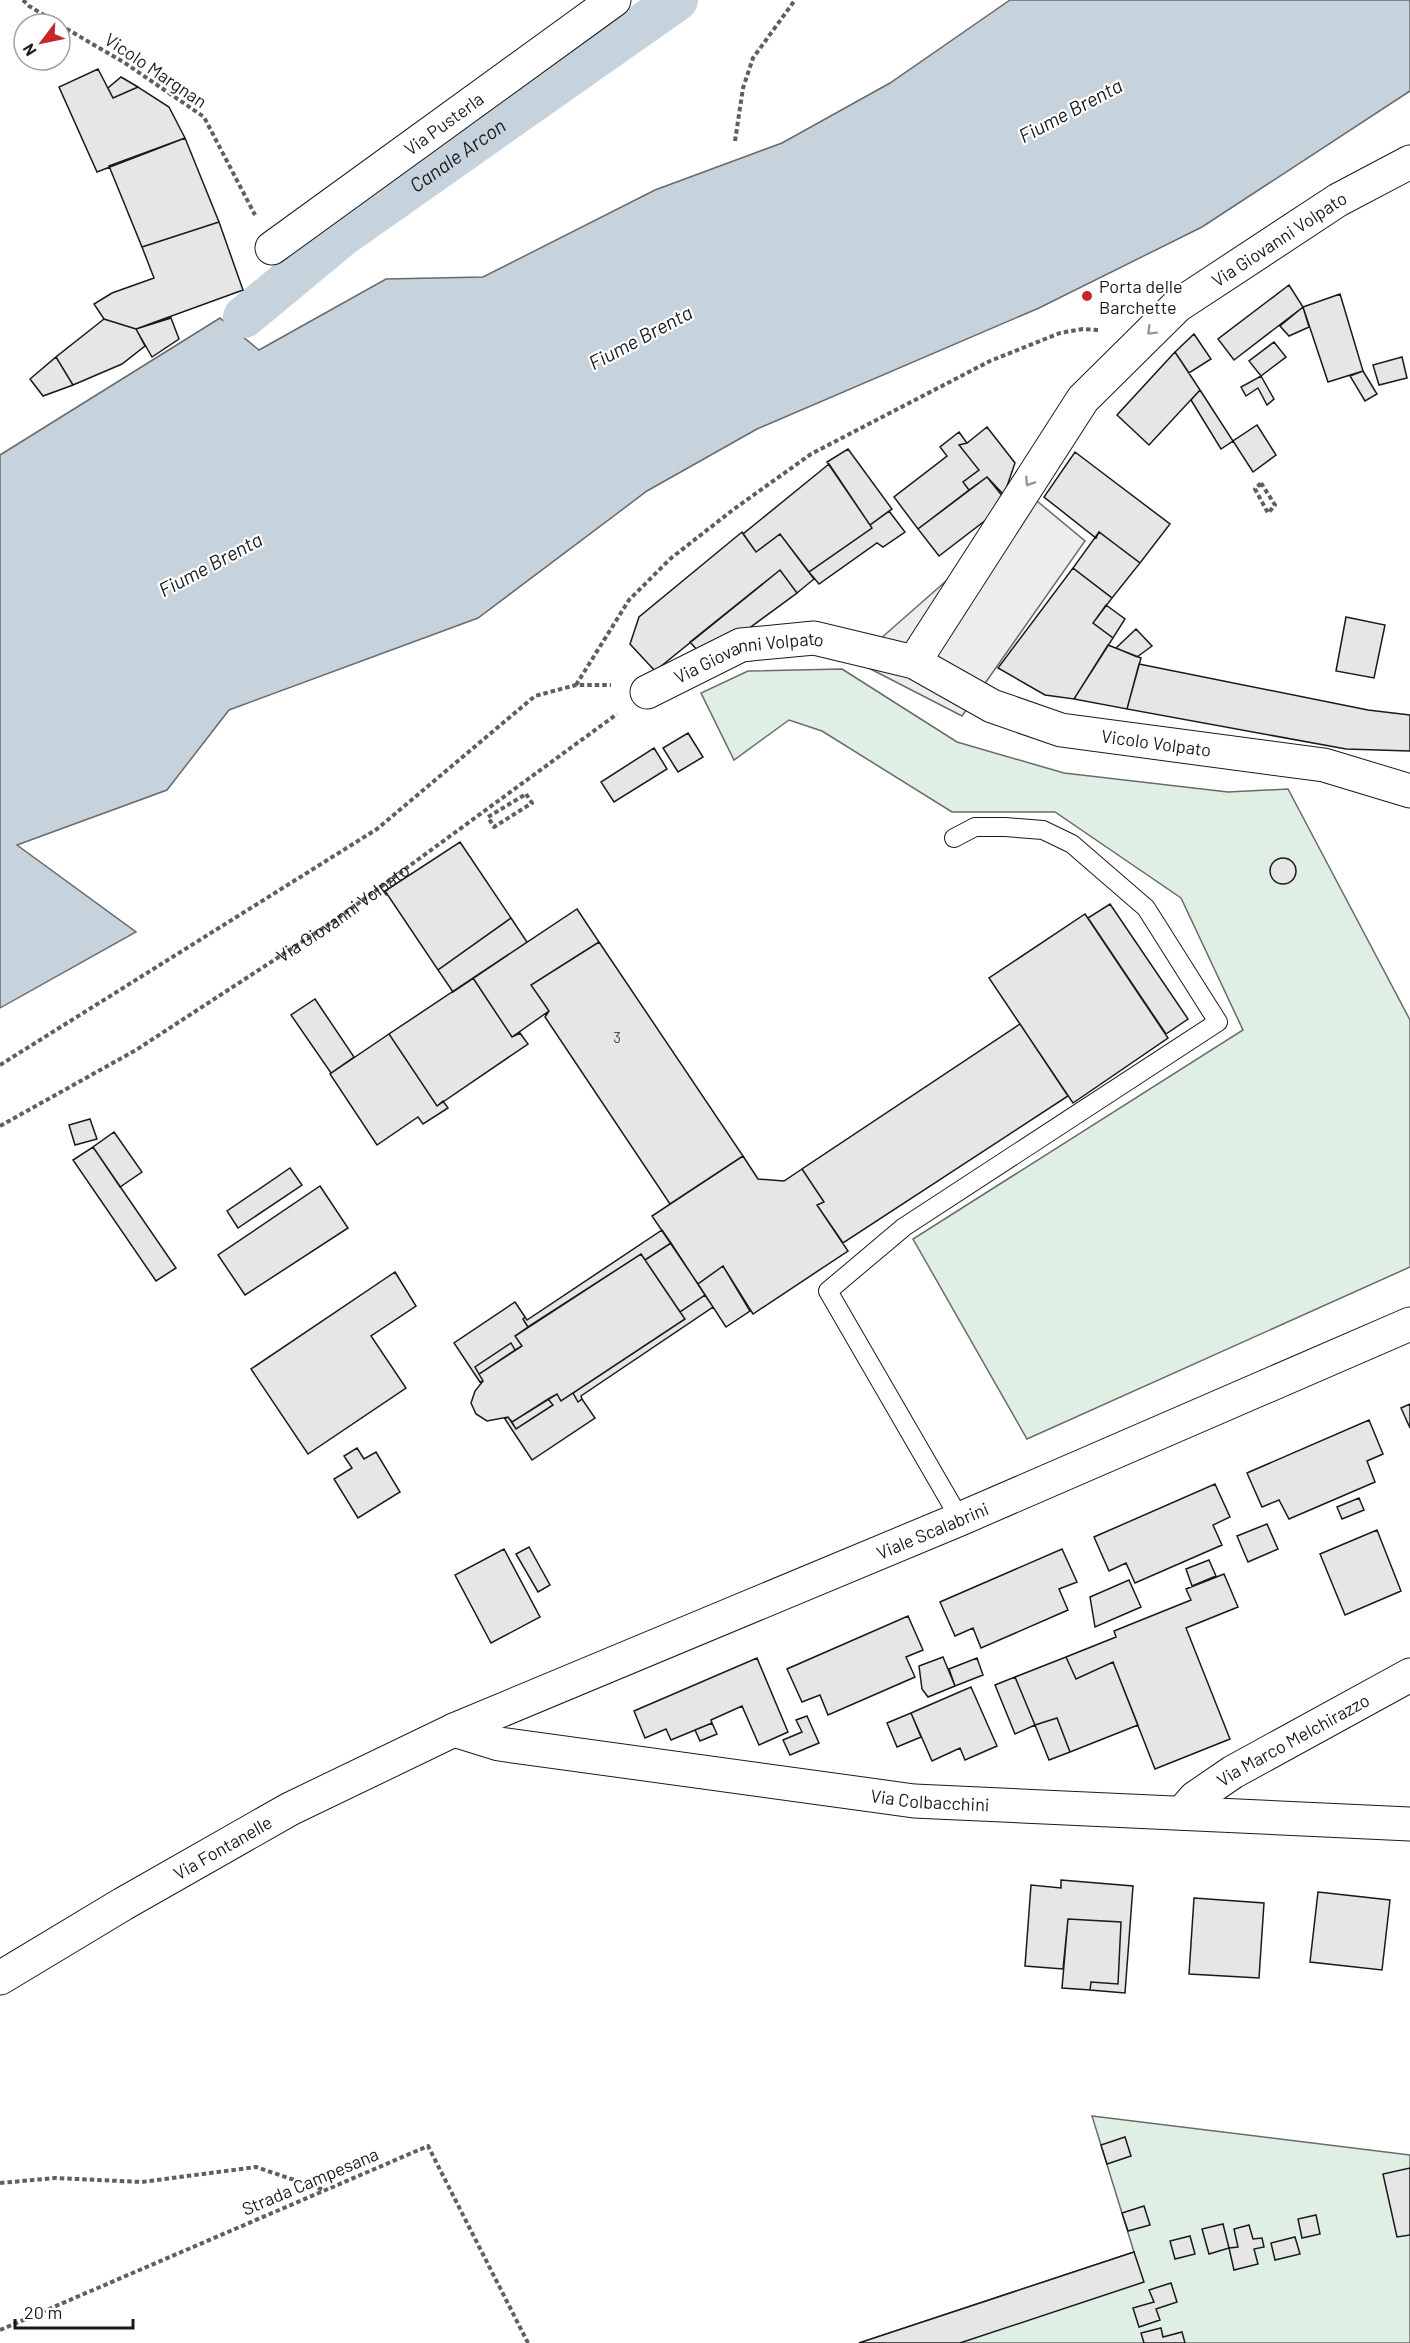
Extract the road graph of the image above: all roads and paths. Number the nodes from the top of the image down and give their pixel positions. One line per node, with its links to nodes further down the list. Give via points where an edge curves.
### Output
1 (23, 0): 4 (path, Vicolo Margnan)
2 (614, 0): 8 (street, Via Pusterla)
3 (795, 0): 6 (path, via 753,58)
4 (39, 12)
5 (72, 32): 8 (path, Vicolo Margnan, via 204,117)
6 (735, 141)
7 (1410, 162): 11 (street, Via Giovanni Volpato, one-way to 11, via 1338,200 1177,306 1083,399)
8 (272, 248)
9 (1107, 328): 16 (path, via 1060,333 990,361 811,454 670,559 629,600 576,685 535,696 377,829)
10 (1255, 489): 10 (path, via 1262,483 1275,505 1268,513)
11 (914, 662): 12 (street, Via Giovanni Volpato, via 814,638 741,645); 13 (street, Vicolo Volpato, via 992,706 1061,730 1324,765)
12 (647, 692): 17 (path, Via Giovanni Volpato, via 334,921 136,1050)
13 (1410, 791)
14 (526, 794): 14 (path, via 532,803 494,827 488,817)
15 (954, 838): 19 (lane, via 975,827 1005,827 1043,830 1072,844 1146,908 1218,1022 904,1227 828,1291)
16 (0, 1065)
17 (0, 1126)
18 (1410, 1324): 19 (street, Viale Scalabrini)
19 (960, 1519): 21 (street, Viale Scalabrini)
20 (1410, 1675): 22 (street, Via Marco Melchirazzo, via 1233,1772 1195,1798)
21 (454, 1730): 22 (street, Via Colbacchini, via 499,1744 914,1801); 24 (street, Via Fontanelle, via 290,1809)
22 (1182, 1813): 23 (street, Via Colbacchini)
23 (1410, 1824)
24 (0, 1978)
25 (0, 2183): 26 (path, via 55,2178 142,2182 256,2167)
26 (324, 2190): 27 (path, Strada Campesana); 28 (path, Strada Campesana, via 428,2146)
27 (0, 2330)
28 (528, 2343)

